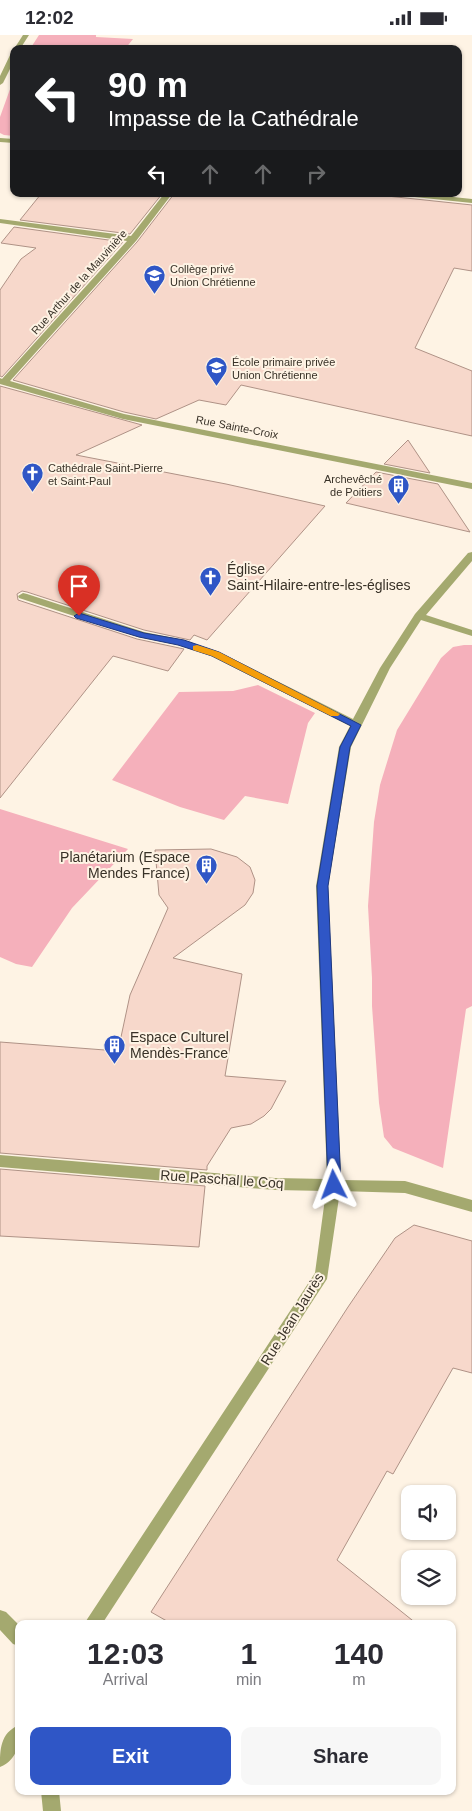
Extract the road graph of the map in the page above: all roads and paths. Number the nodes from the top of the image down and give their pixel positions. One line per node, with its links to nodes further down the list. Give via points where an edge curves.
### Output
1 (10, 62): 2 (street)
2 (0, 83)
3 (166, 197): 7 (street, Rue Arthur de la Mauvinière)
4 (434, 197): 5 (street)
5 (472, 201)
6 (0, 221): 7 (street)
7 (134, 239): 8 (street, Rue Arthur de la Mauvinière)
8 (2, 381): 9 (street, Rue Sainte-Croix, via 122,416)
9 (472, 486)
10 (472, 555): 12 (street, Rue Jean Jaurès)
11 (23, 597): 14 (street, via 142,635 180,642 216,654)
12 (419, 616): 13 (street); 14 (street, Rue Jean Jaurès, via 385,667)
13 (472, 633)
14 (356, 725): 16 (street, Rue Jean Jaurès, via 345,747 322,886)
15 (0, 1161): 16 (street, Rue Paschal le Coq, via 276,1184)
16 (334, 1185): 17 (street, Rue Paschal le Coq, via 405,1187); 19 (street, Rue Jean Jaurès, via 322,1275)
17 (472, 1206)
18 (0, 1617): 20 (street)
19 (95, 1620)
20 (15, 1634)
21 (15, 1739): 22 (street)
22 (0, 1758)
23 (50, 1795): 24 (street)
24 (52, 1811)

